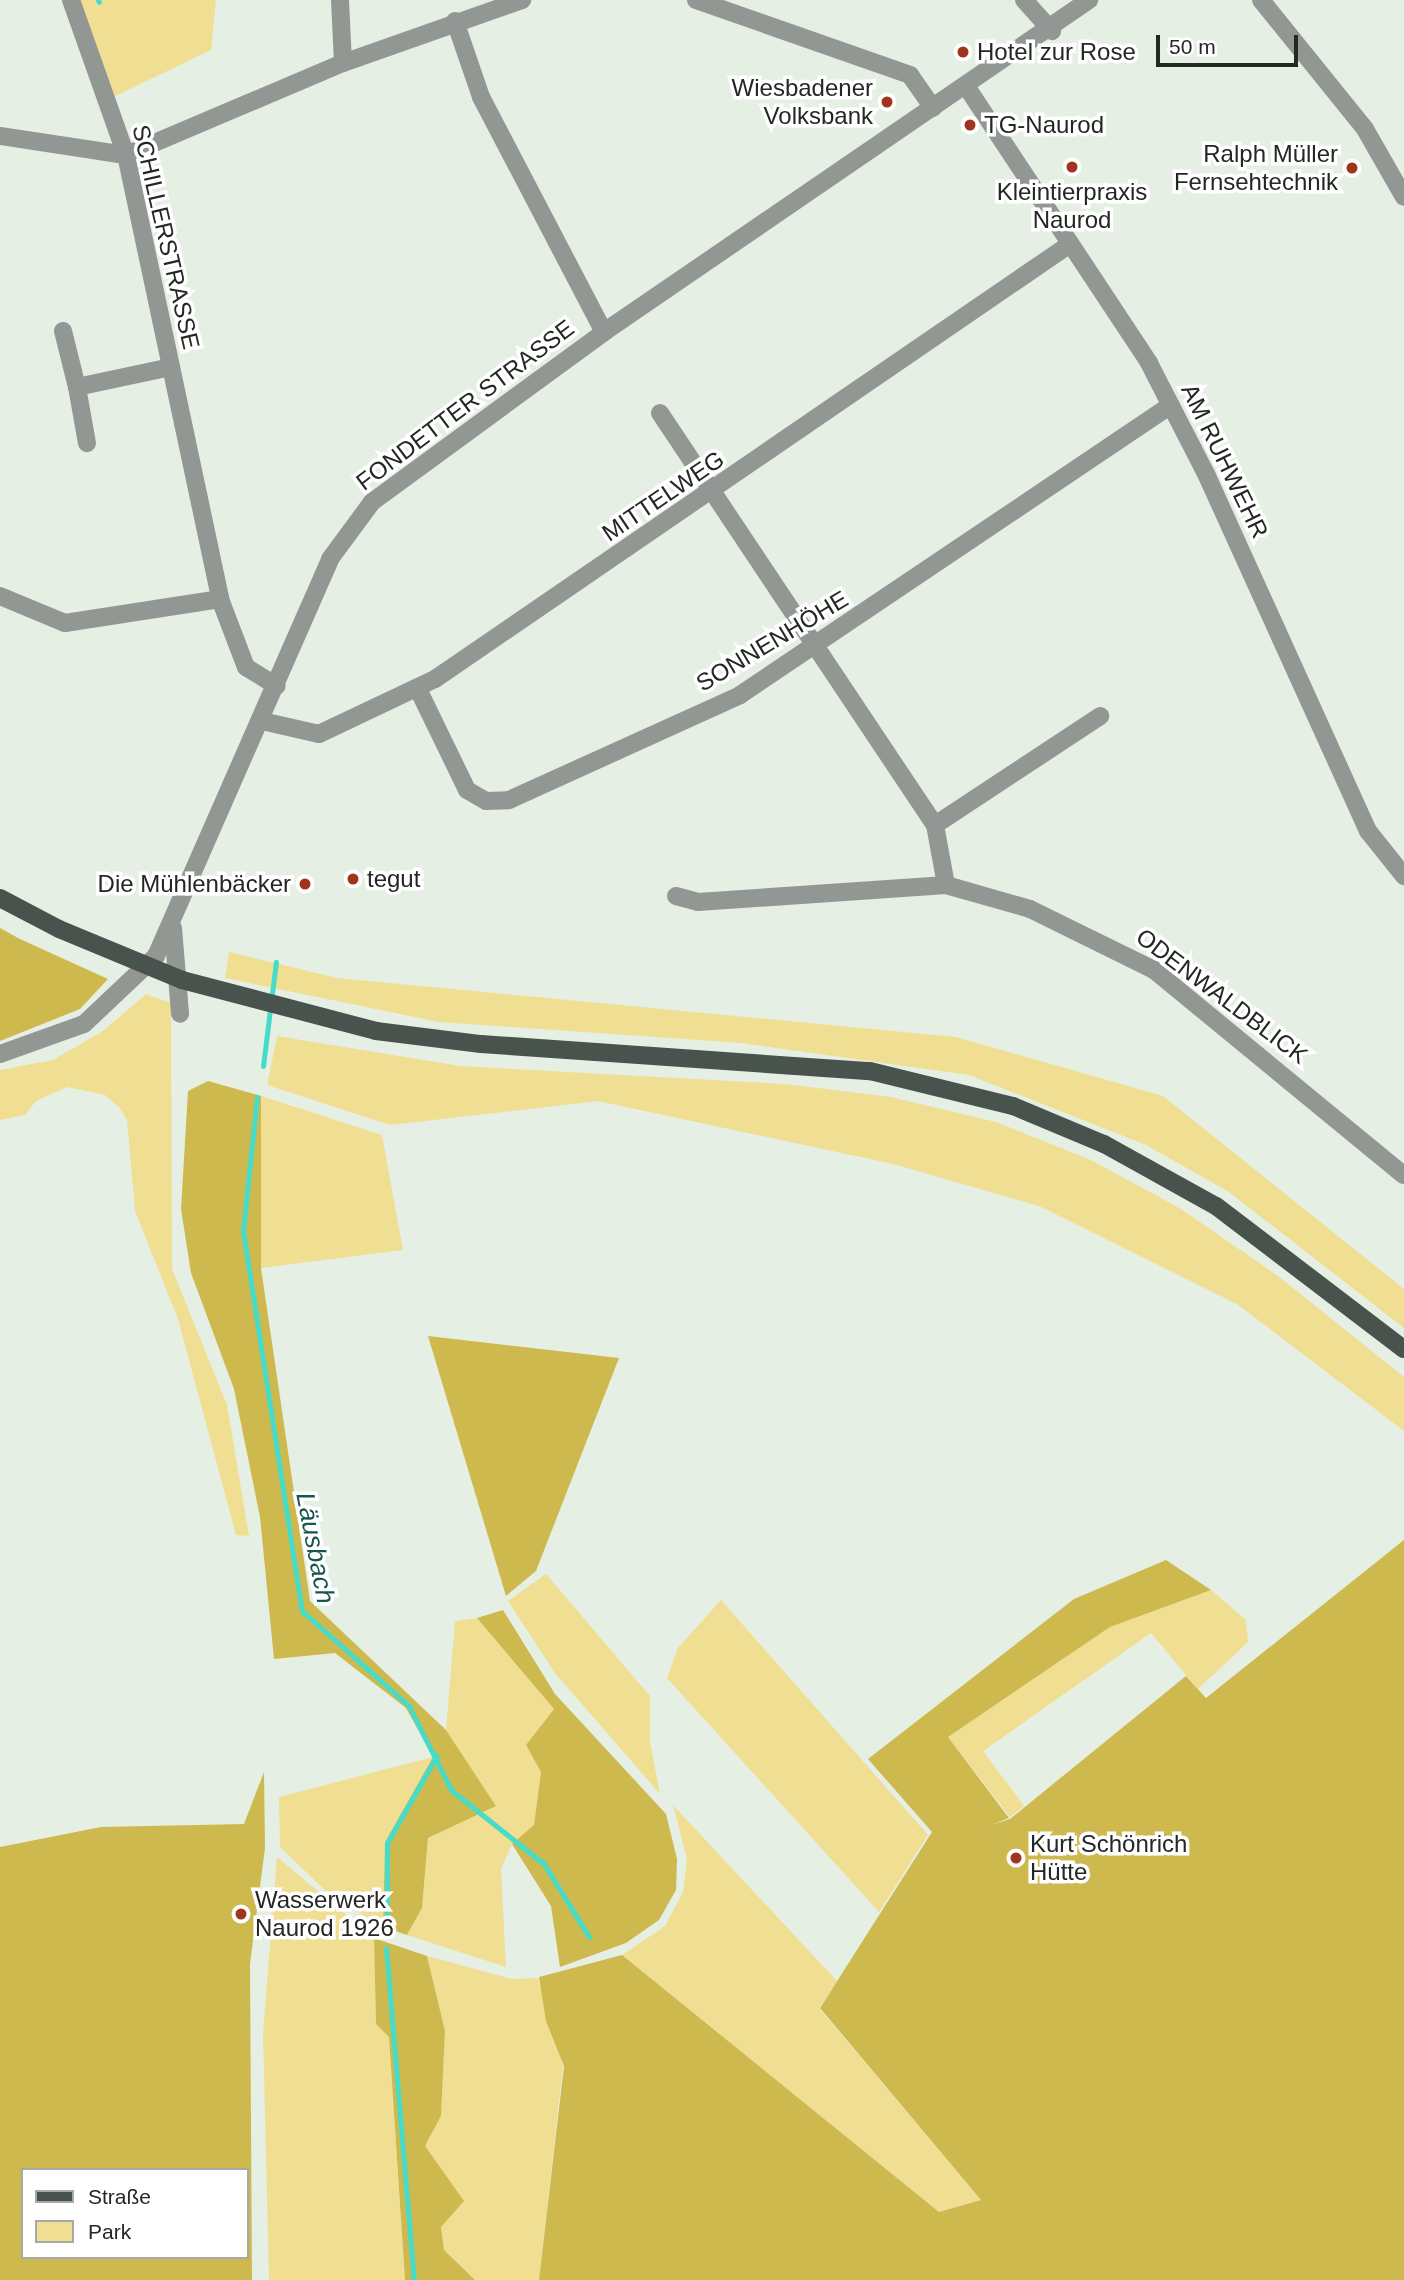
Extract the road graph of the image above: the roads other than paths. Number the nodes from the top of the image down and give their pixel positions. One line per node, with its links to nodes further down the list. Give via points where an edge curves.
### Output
1 (71, 0): 14 (street, SCHILLERSTRASSE)
2 (340, 0): 10 (street)
3 (522, 0): 8 (street)
4 (696, 0): 12 (street, via 910,75)
5 (1024, 0): 9 (street)
6 (1089, 0): 9 (street, FONDETTER STRASSE)
7 (1261, 0): 15 (street, via 1358,119)
8 (455, 21): 10 (street); 18 (street, via 487,109)
9 (1052, 31): 11 (street, FONDETTER STRASSE)
10 (343, 63): 14 (street)
11 (966, 86): 12 (street, FONDETTER STRASSE); 16 (street, AM RUHWEHR)
12 (933, 108): 18 (street, FONDETTER STRASSE)
13 (0, 136): 14 (street)
14 (126, 155): 19 (street, SCHILLERSTRASSE)
15 (1404, 197)
16 (1070, 244): 21 (street, AM RUHWEHR); 24 (street, MITTELWEG)
17 (62, 331): 20 (street)
18 (604, 332): 28 (street, FONDETTER STRASSE, via 429,456 353,522 330,559)
19 (172, 367): 20 (street, SCHILLERSTRASSE); 26 (street, SCHILLERSTRASSE)
20 (77, 387): 23 (street)
21 (1171, 405): 27 (street, SONNENHÖHE); 33 (street, AM RUHWEHR, via 1368,831)
22 (660, 413): 24 (street)
23 (87, 443)
24 (713, 492): 27 (street); 29 (street, MITTELWEG)
25 (0, 596): 26 (street, via 65,623)
26 (220, 599): 28 (street, SCHILLERSTRASSE, via 246,667)
27 (816, 649): 29 (street, SONNENHÖHE, via 740,695 509,800 486,801 467,790); 32 (street)
28 (277, 686): 31 (street, FONDETTER STRASSE)
29 (418, 690): 31 (street, MITTELWEG, via 319,734)
30 (1100, 716): 32 (street)
31 (262, 722): 37 (street, FONDETTER STRASSE)
32 (935, 825): 34 (street)
33 (1404, 876)
34 (946, 885): 35 (street, ODENWALDBLICK, via 698,902); 40 (street, ODENWALDBLICK, via 1030,909 1143,963)
35 (676, 896)
36 (0, 898): 41 (main road, bridge, via 59,929 195,985 376,1031 481,1044 870,1071 1002,1102 1104,1144 1179,1183 1250,1230)
37 (173, 928): 38 (street); 39 (street, FONDETTER STRASSE, via 111,1005 54,1039)
38 (180, 1014)
39 (0, 1054)
40 (1404, 1175)
41 (1404, 1349)

